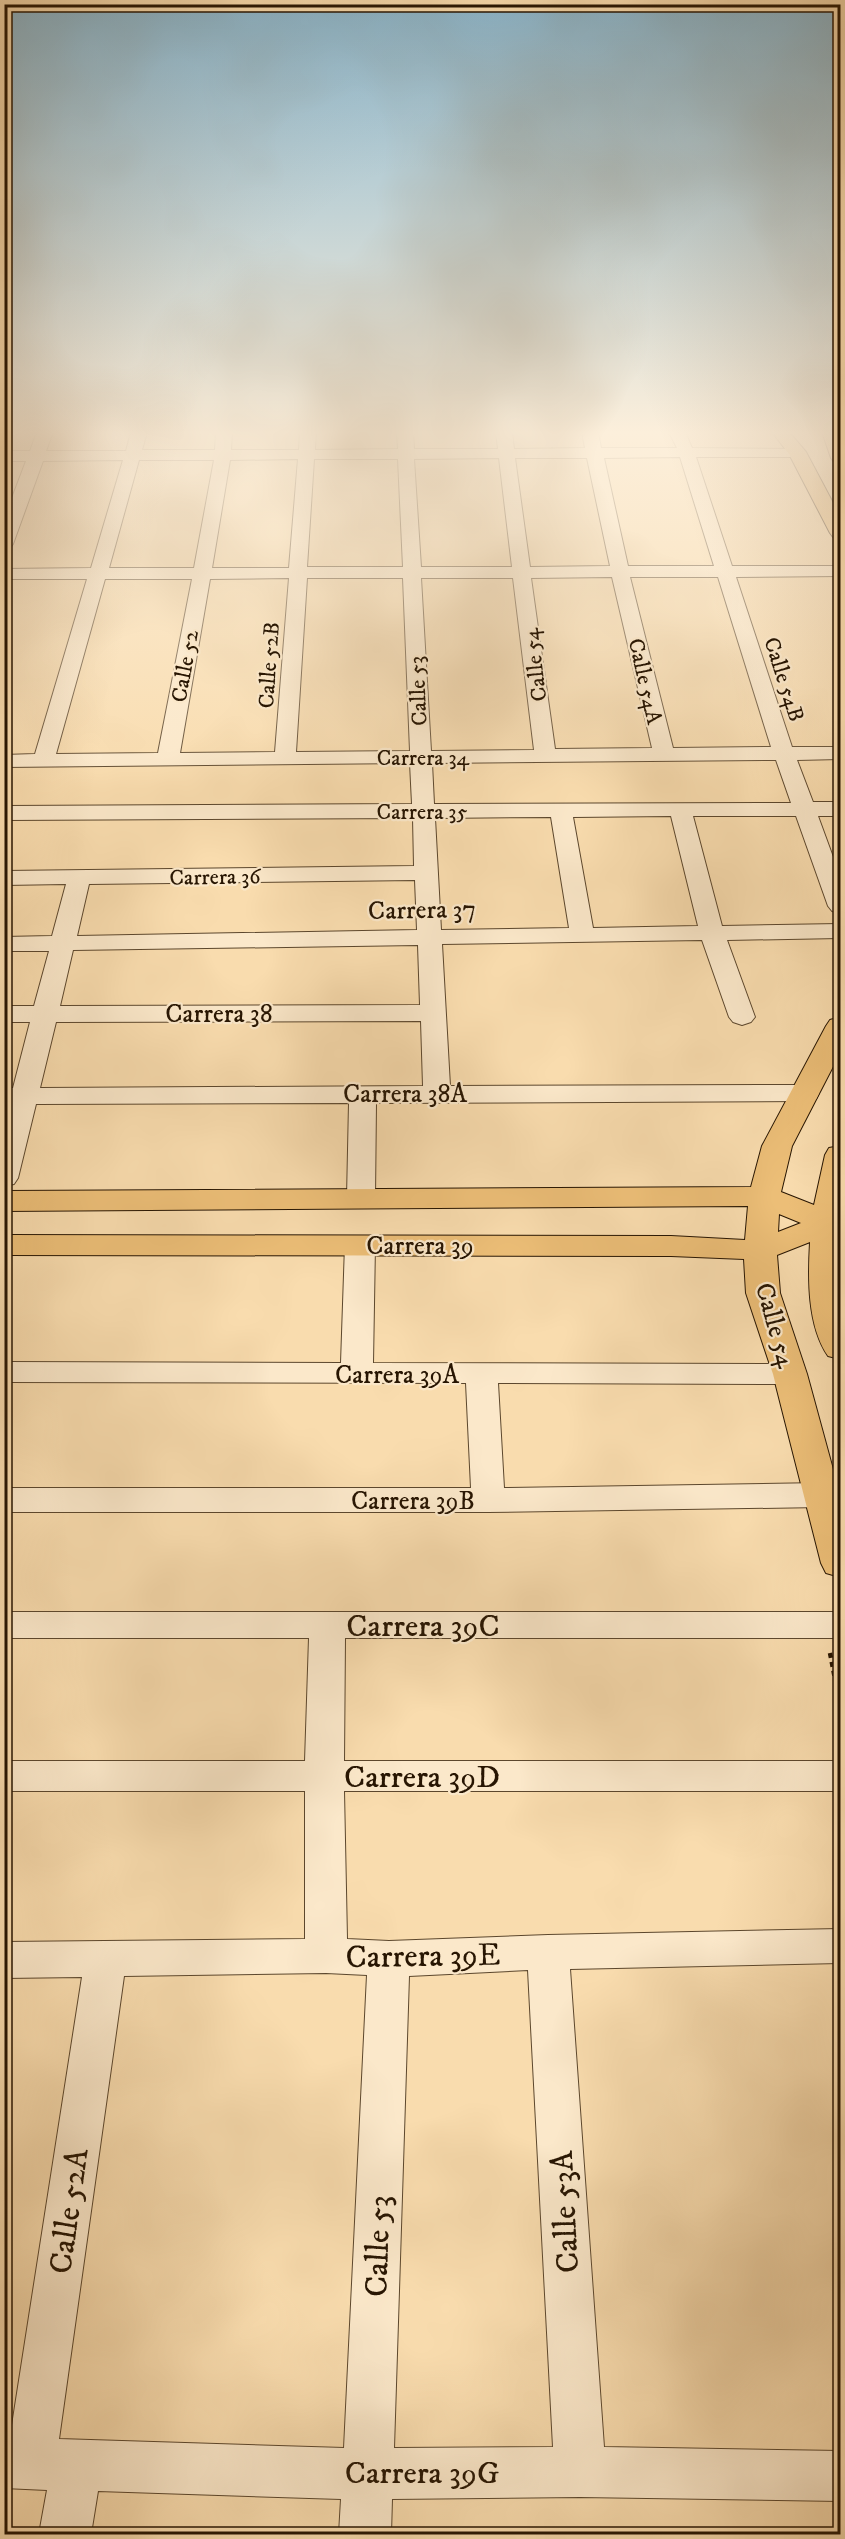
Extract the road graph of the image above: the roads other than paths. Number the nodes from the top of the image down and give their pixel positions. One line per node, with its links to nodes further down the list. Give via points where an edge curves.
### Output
1 (104, 550): 13 (street)
2 (205, 550): 14 (street, Calle 52)
3 (300, 550): 15 (street, Calle 52B)
4 (410, 550): 16 (street, Calle 53)
5 (520, 550): 10 (street, Calle 54)
6 (615, 550): 11 (street, Calle 54A)
7 (719, 550): 9 (street, Calle 54B)
8 (840, 571): 9 (street)
9 (726, 572): 11 (street); 18 (street, Calle 54B)
10 (523, 573): 11 (street); 16 (street); 20 (street, Calle 54)
11 (620, 573): 19 (street, Calle 54A)
12 (4, 574): 13 (street)
13 (97, 574): 14 (street); 24 (street)
14 (201, 574): 15 (street); 23 (street, Calle 52)
15 (298, 574): 16 (street); 22 (street, Calle 52B)
16 (411, 574): 21 (street, Calle 53)
17 (840, 753): 18 (street, Carrera 34)
18 (783, 754): 19 (street, Carrera 34); 26 (street, Calle 54B)
19 (664, 755): 20 (street, Carrera 34)
20 (545, 756): 21 (street, Carrera 34)
21 (420, 757): 22 (street, Carrera 34); 29 (street, Calle 53)
22 (285, 758): 23 (street, Carrera 34)
23 (168, 759): 24 (street, Carrera 34)
24 (44, 760): 25 (street, Carrera 34)
25 (4, 761)
26 (803, 809): 27 (street, Carrera 35); 28 (street, Carrera 35); 35 (street, Calle 54B)
27 (840, 809)
28 (680, 810): 30 (street, Carrera 35); 37 (street)
29 (423, 811): 30 (street, Carrera 35); 31 (street, Carrera 35); 32 (street, Calle 53)
30 (561, 811): 38 (street)
31 (4, 813)
32 (426, 873): 34 (street, Carrera 36); 39 (street, Calle 53)
33 (4, 878): 34 (street, Carrera 36)
34 (79, 878): 41 (street)
35 (840, 906)
36 (840, 931): 37 (street, Carrera 37)
37 (712, 933): 38 (street, Carrera 37); 45 (street)
38 (582, 935): 39 (street, Carrera 37)
39 (429, 937): 41 (street, Carrera 37); 42 (street, Calle 53)
40 (4, 944): 41 (street, Carrera 37)
41 (63, 944): 44 (street)
42 (433, 1013): 44 (street, Carrera 38); 48 (street, Calle 53)
43 (4, 1014): 44 (street, Carrera 38)
44 (45, 1014): 50 (street)
45 (742, 1017)
46 (840, 1026): 49 (main road, Calle 54)
47 (363, 1093): 48 (street, Carrera 38A); 50 (street, Carrera 38A); 56 (street)
48 (437, 1093): 49 (street, Carrera 38A)
49 (806, 1093): 51 (main road, Calle 54)
50 (15, 1096): 53 (street)
51 (777, 1146): 54 (main road, via 758,1175 716,1192); 55 (main road, Calle 54)
52 (840, 1155): 60 (main road)
53 (4, 1178)
54 (686, 1196): 55 (main road, Carrera 39); 56 (main road, Carrera 39)
55 (764, 1196): 60 (main road, Carrera 39); 66 (main road, Calle 54)
56 (361, 1197): 58 (main road, Carrera 39)
57 (101, 1198): 58 (main road, Carrera 39); 59 (main road, Carrera 39); 63 (main road, via 120,1207 125,1221 107,1239)
58 (221, 1199): 61 (main road, via 199,1204 182,1221 192,1238)
59 (4, 1201)
60 (835, 1222): 66 (main road, Carrera 39); 68 (main road, via 825,1262 829,1310)
61 (213, 1244): 63 (main road, Carrera 39); 64 (main road, Carrera 39)
62 (4, 1245): 63 (main road, Carrera 39)
63 (82, 1245)
64 (360, 1245): 65 (main road, Carrera 39); 70 (street)
65 (671, 1246): 66 (main road, Carrera 39); 67 (main road, via 705,1251 732,1262)
66 (761, 1250): 67 (main road, Calle 54)
67 (763, 1293): 72 (main road, Calle 54)
68 (840, 1348)
69 (4, 1372): 70 (street, Carrera 39A)
70 (357, 1373): 71 (street, Carrera 39A)
71 (482, 1374): 72 (street, Carrera 39A); 75 (street)
72 (790, 1374): 73 (main road, Calle 54)
73 (822, 1495): 75 (street, Carrera 39B); 76 (main road, Calle 54)
74 (4, 1500): 75 (street, Carrera 39B)
75 (488, 1500)
76 (840, 1563)
77 (4, 1625): 78 (street, Carrera 39C)
78 (327, 1625): 79 (street, Carrera 39C); 81 (street)
79 (840, 1625)
80 (4, 1776): 81 (street, Carrera 39D)
81 (324, 1776): 82 (street, Carrera 39D); 85 (street)
82 (840, 1776)
83 (840, 1946): 84 (street, Carrera 39E)
84 (548, 1952): 86 (street, Carrera 39E); 90 (street, Calle 53A)
85 (326, 1956): 86 (street, Carrera 39E); 88 (street, Carrera 39E)
86 (389, 1959): 91 (street, Calle 53)
87 (4, 1960): 88 (street, Carrera 39E)
88 (105, 1960): 89 (street, Calle 52A)
89 (37, 2463): 91 (street, Carrera 39G); 93 (street, Calle 52A)
90 (580, 2472): 91 (street, Carrera 39G); 92 (street, Carrera 39G)
91 (368, 2474): 94 (street, Calle 53)
92 (840, 2476)
93 (65, 2535)
94 (365, 2535)

